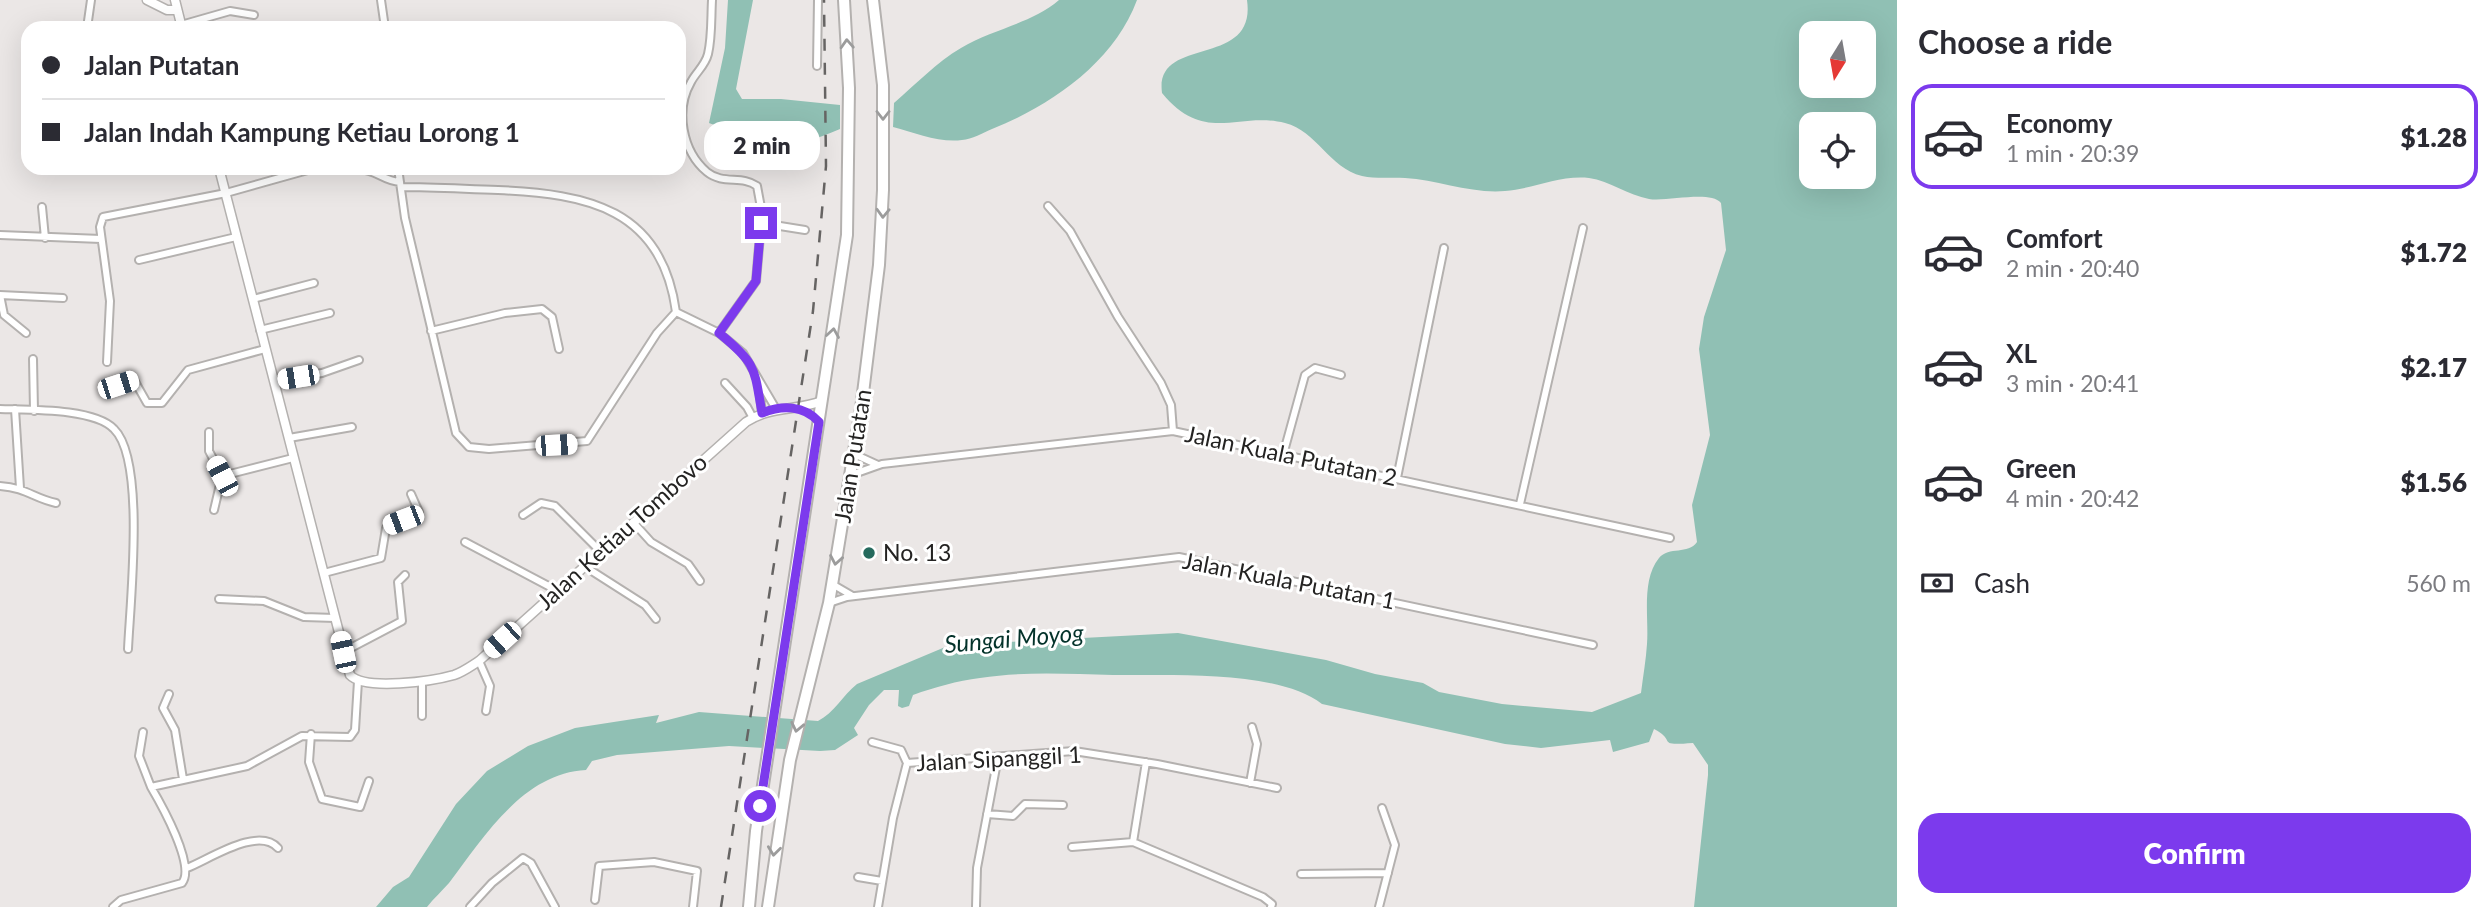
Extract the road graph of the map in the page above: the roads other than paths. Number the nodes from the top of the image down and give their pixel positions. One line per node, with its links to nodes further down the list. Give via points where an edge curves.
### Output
1 (91, 0): 11 (street)
2 (147, 0): 9 (street)
3 (175, 0): 9 (street)
4 (382, 0): 14 (street)
5 (712, 0): 16 (street, via 708,54 687,92)
6 (818, 0): 15 (street)
7 (844, 0): 54 (highway, Jalan Putatan, one-way to 7, via 847,235 849,88)
8 (873, 0): 67 (highway, Jalan Putatan, one-way to 67, via 883,85 884,145 879,264)
9 (177, 10): 12 (street)
10 (254, 15): 13 (street, via 230,11)
11 (88, 21)
12 (180, 21)
13 (197, 21)
14 (384, 21)
15 (817, 66)
16 (686, 106)
17 (686, 139): 26 (street, via 692,156 708,173 757,186)
18 (221, 175): 23 (street)
19 (289, 175): 23 (street)
20 (380, 175): 22 (street)
21 (399, 175): 22 (street)
22 (400, 184): 39 (street, via 576,197 606,207 628,221 659,258 670,281); 41 (street)
23 (226, 192): 30 (street); 32 (street, via 108,214 100,222)
24 (1048, 206): 64 (street, via 1070,231 1164,389)
25 (42, 207): 31 (street)
26 (761, 223): 28 (street); 43 (street, via 756,281)
27 (1583, 228): 78 (street)
28 (804, 230)
29 (0, 235): 31 (street)
30 (236, 237): 34 (street); 37 (street)
31 (45, 238): 32 (street)
32 (101, 239): 48 (street, via 110,301)
33 (1444, 248): 73 (street)
34 (139, 260)
35 (314, 283): 37 (street)
36 (63, 298): 42 (street, via 0,295 5,315)
37 (253, 299): 40 (street)
38 (331, 313): 40 (street)
39 (676, 313): 41 (street, via 657,333 593,436 578,444 469,447 456,433); 43 (street)
40 (260, 330): 44 (street)
41 (431, 331): 45 (street, via 542,309 552,317)
42 (26, 333)
43 (719, 333): 50 (street, via 744,353)
44 (265, 349): 51 (street); 53 (street, via 188,370 162,403 147,403 134,380)
45 (559, 349)
46 (33, 359): 59 (street)
47 (359, 360): 51 (street, via 322,373)
48 (107, 362)
49 (1341, 375): 68 (street, via 1315,368 1305,375)
50 (758, 379): 57 (street); 60 (street)
51 (274, 381): 66 (street)
52 (725, 383): 61 (street)
53 (118, 385)
54 (822, 401): 55 (street, Jalan Ketiau Tombovo); 62 (highway, Jalan Putatan)
55 (799, 408): 57 (street, Jalan Ketiau Tombovo); 62 (street)
56 (0, 409): 58 (street)
57 (776, 409): 60 (street, Jalan Ketiau Tombovo)
58 (15, 410): 59 (street); 75 (street)
59 (34, 411): 97 (street, via 85,415 114,428 122,440 133,493)
60 (762, 413): 61 (street, Jalan Ketiau Tombovo)
61 (753, 418): 81 (street, Jalan Ketiau Tombovo)
62 (819, 422): 134 (highway, Jalan Putatan, via 756,831)
63 (352, 427): 66 (street)
64 (1173, 431): 68 (street, Jalan Kuala Putatan 2); 70 (street, Jalan Kuala Putatan 2)
65 (209, 432): 72 (street, via 209,451)
66 (289, 438): 69 (street)
67 (854, 454): 70 (street); 71 (highway, Jalan Putatan)
68 (1283, 455): 73 (street, Jalan Kuala Putatan 2)
69 (293, 458): 72 (street); 86 (street)
70 (878, 465): 71 (street, Jalan Kuala Putatan 2)
71 (851, 475): 89 (highway, Jalan Putatan, one-way to 89)
72 (222, 476): 79 (street)
73 (1397, 478): 78 (street, Jalan Kuala Putatan 2)
74 (0, 486): 75 (street)
75 (20, 488): 77 (street)
76 (411, 494): 86 (street, via 419,512 386,528 381,558)
77 (56, 503)
78 (1520, 504): 82 (street, Jalan Kuala Putatan 2)
79 (214, 510)
80 (523, 515): 84 (street, via 541,503 555,506)
81 (633, 522): 84 (street, Jalan Ketiau Tombovo); 88 (street, via 651,542 688,564)
82 (1670, 538)
83 (465, 542): 90 (street)
84 (600, 551): 85 (street, Jalan Ketiau Tombovo)
85 (584, 566): 90 (street, Jalan Ketiau Tombovo); 95 (street, via 645,605)
86 (324, 573): 94 (street)
87 (405, 575): 98 (street, via 398,582 402,621)
88 (700, 582)
89 (832, 584): 91 (street); 93 (highway, Jalan Putatan)
90 (556, 590): 99 (street, Jalan Ketiau Tombovo)
91 (857, 596): 93 (street, Jalan Kuala Putatan 1); 96 (street, Jalan Kuala Putatan 1, via 1179,557)
92 (219, 599): 94 (street, via 264,601 304,617)
93 (829, 603): 135 (highway, Jalan Putatan, one-way to 135, via 790,760)
94 (335, 618): 98 (street)
95 (656, 619)
96 (1593, 645)
97 (128, 649)
98 (343, 652): 100 (street, via 350,675)
99 (479, 661): 101 (street, Jalan Ketiau Tombovo, via 462,672); 103 (street, via 489,686)
100 (358, 681): 101 (street, Jalan Ketiau Tombovo); 107 (street, via 354,735)
101 (422, 681): 104 (street)
102 (169, 694): 112 (street, via 163,708 175,730)
103 (486, 711)
104 (422, 716)
105 (1252, 727): 114 (street, via 1257,744)
106 (144, 732): 115 (street, via 139,756)
107 (311, 734): 112 (street, via 290,740 247,765); 113 (street, via 309,762 322,799 360,807)
108 (872, 743): 111 (street, via 901,750)
109 (998, 757): 110 (street, Jalan Sipanggil 1, via 1074,751); 111 (street, Jalan Sipanggil 1); 119 (street)
110 (1146, 762): 114 (street, Jalan Sipanggil 1); 120 (street)
111 (907, 763): 127 (street, Jalan Sipanggil 1)
112 (183, 779): 115 (street)
113 (369, 781)
114 (1250, 783): 116 (street, Jalan Sipanggil 1)
115 (151, 787): 123 (street)
116 (1277, 788)
117 (1063, 805): 119 (street, via 1025,804 1013,816)
118 (1382, 808): 124 (street, via 1395,845)
119 (987, 814): 137 (street, via 976,868)
120 (1133, 842): 121 (street); 129 (street, via 1264,897)
121 (1072, 847)
122 (278, 848): 123 (street, via 257,840)
123 (187, 868): 130 (street, via 182,883 121,900)
124 (1388, 873): 125 (street); 138 (street)
125 (1301, 874)
126 (858, 877): 127 (street)
127 (882, 881): 136 (street, Jalan Sipanggil 1)
128 (595, 900): 133 (street, via 599,866 667,863 697,871)
129 (1271, 905)
130 (113, 907)
131 (470, 907): 132 (street, via 523,859 531,863)
132 (555, 907)
133 (693, 907)
134 (749, 907)
135 (768, 907)
136 (878, 907)
137 (976, 907)
138 (1379, 907)

